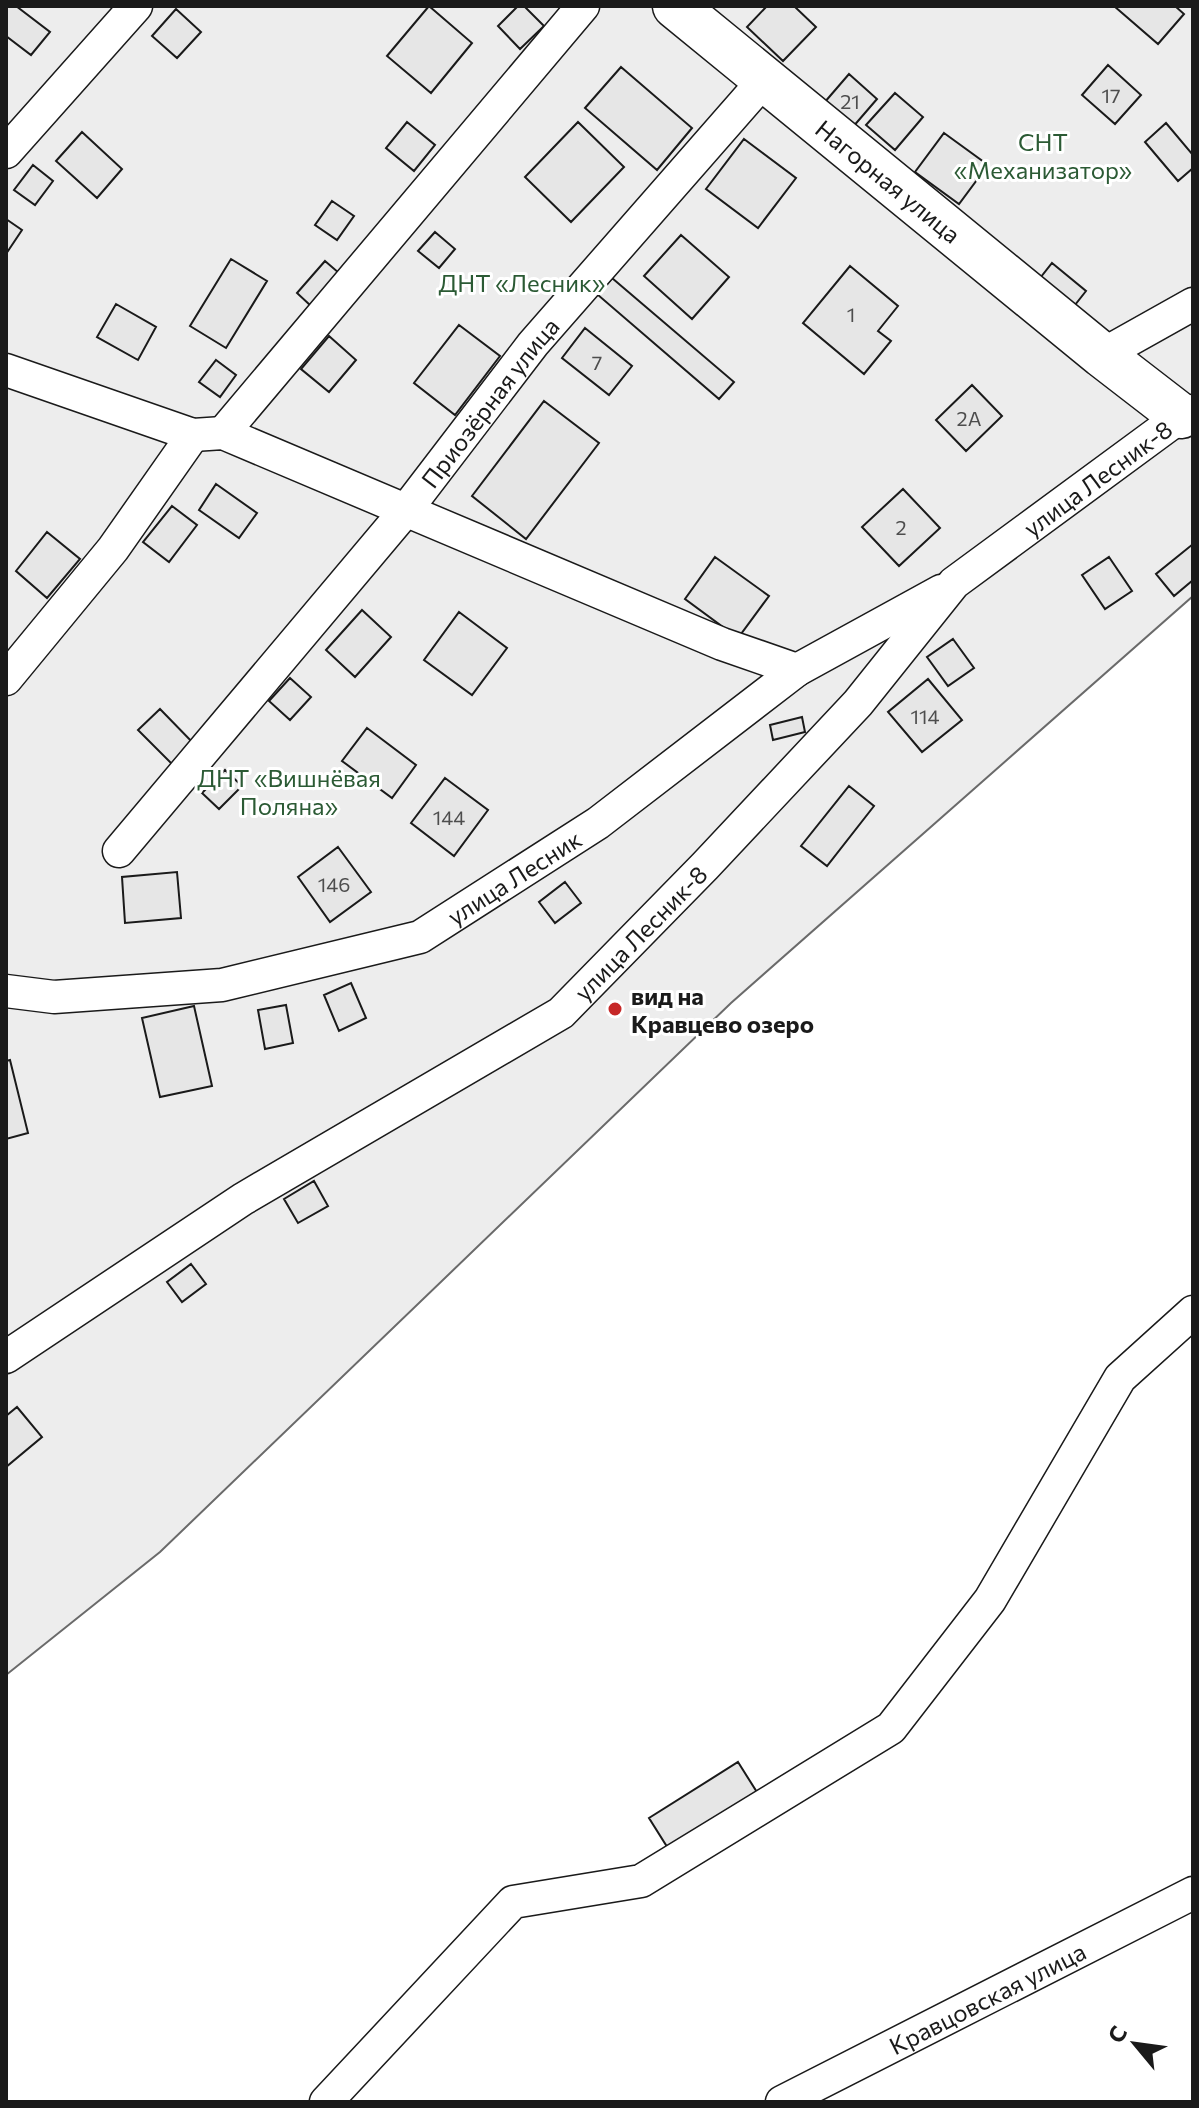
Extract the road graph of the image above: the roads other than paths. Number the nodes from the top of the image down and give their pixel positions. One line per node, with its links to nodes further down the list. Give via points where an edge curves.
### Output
1 (136, 6): 5 (street)
2 (583, 6): 10 (street)
3 (675, 6): 4 (street, Нагорная улица)
4 (765, 79): 7 (street, Нагорная улица); 11 (street, Приозёрная улица, via 533,344)
5 (6, 152)
6 (1193, 304): 7 (street)
7 (1102, 355): 9 (street, Нагорная улица)
8 (6, 370): 10 (street, Приозёрная улица)
9 (1187, 414): 12 (street, улица Лесник-8)
10 (208, 434): 11 (street, Приозёрная улица); 14 (street)
11 (406, 510): 13 (street, Приозёрная улица, via 722,644); 15 (street, Приозёрная улица)
12 (954, 583): 13 (street, улица Лесник); 18 (street, улица Лесник-8, via 847,715 561,1013 243,1199)
13 (797, 670): 16 (street, улица Лесник, via 598,823 420,937 222,985 54,997)
14 (6, 679)
15 (119, 851)
16 (6, 991)
17 (1193, 1312): 20 (street, via 1120,1378 990,1600 891,1728 641,1881 513,1902)
18 (6, 1357)
19 (1193, 1893): 21 (street, Кравцовская улица)
20 (326, 2102)
21 (782, 2102)

